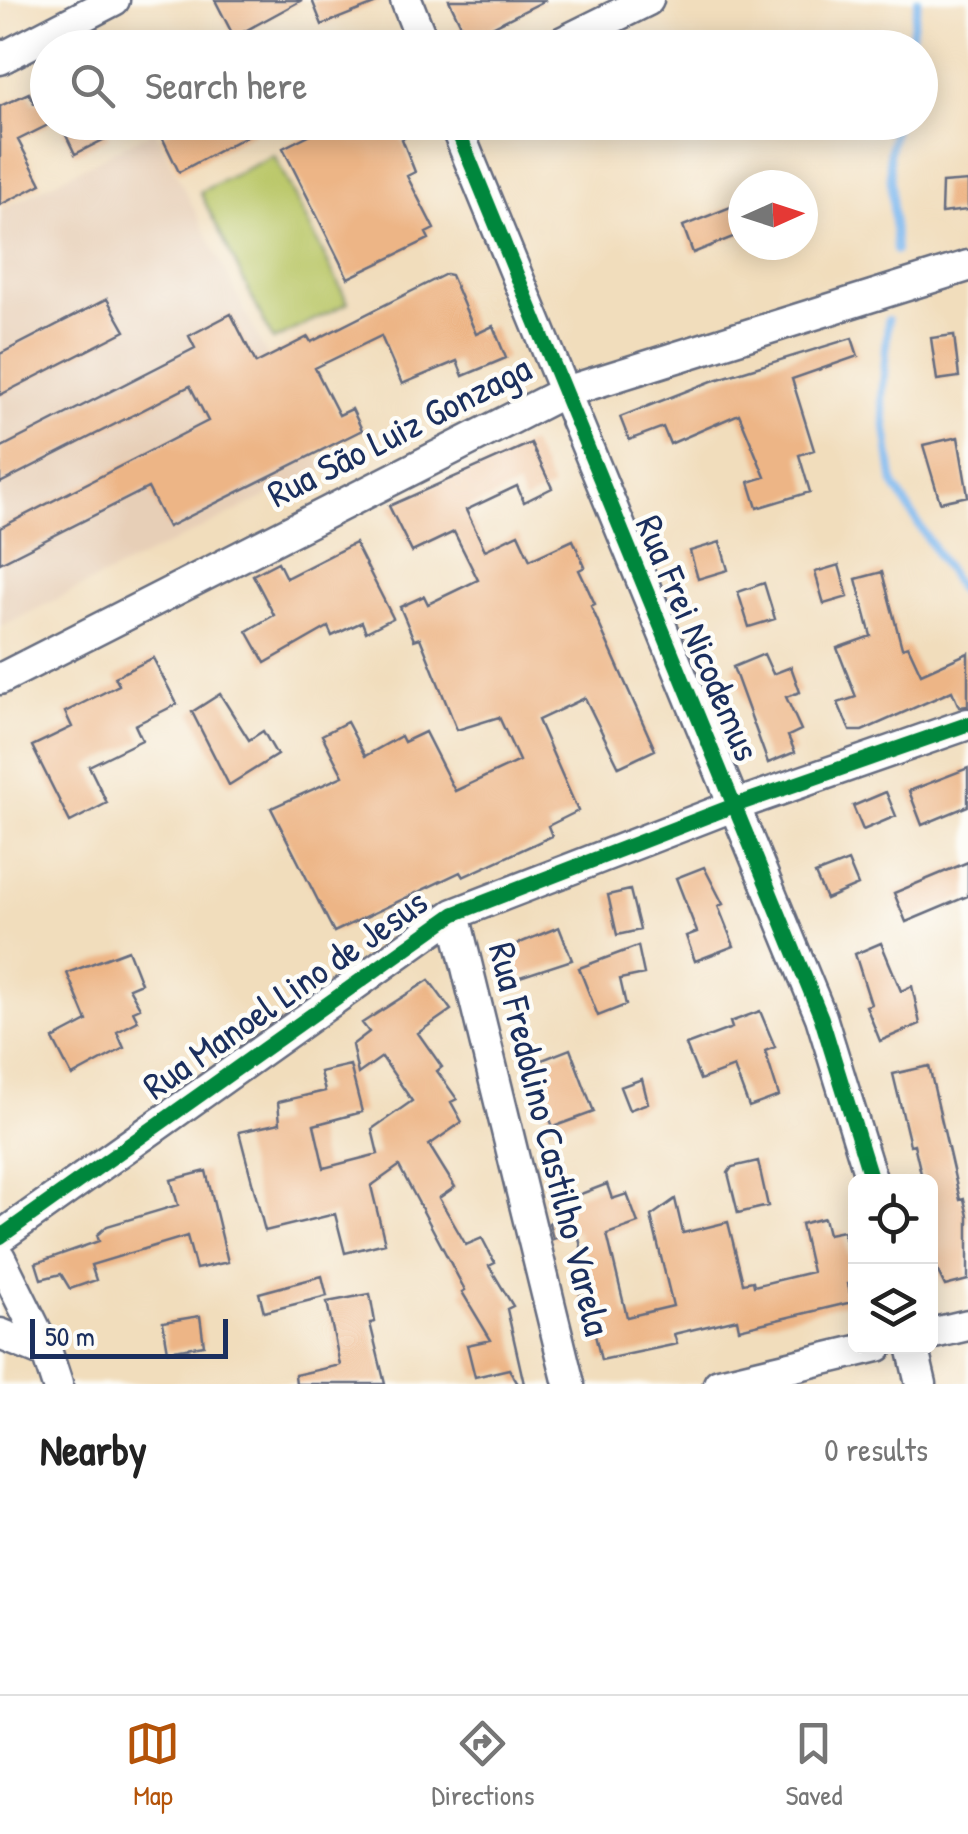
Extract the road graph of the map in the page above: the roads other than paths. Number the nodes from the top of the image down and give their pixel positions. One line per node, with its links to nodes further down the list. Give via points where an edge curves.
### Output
1 (114, 0): 4 (street)
2 (406, 0): 5 (street)
3 (648, 0): 6 (street)
4 (57, 30)
5 (418, 30)
6 (587, 30)
7 (30, 44): 8 (street)
8 (0, 60)
9 (461, 140): 11 (street, Rua Frei Nicodemus)
10 (968, 266): 11 (street, Rua São Luiz Gonzaga)
11 (562, 393): 12 (street, Rua São Luiz Gonzaga); 14 (street, Rua Frei Nicodemus)
12 (0, 679)
13 (968, 724): 14 (street, Rua Manoel Lino de Jesus)
14 (733, 806): 15 (street, Rua Manoel Lino de Jesus); 16 (street, Rua Frei Nicodemus, via 822,1017)
15 (454, 914): 17 (street, Rua Manoel Lino de Jesus); 26 (street, Rua Fredolino Castilho Varela)
16 (870, 1174)
17 (0, 1238)
18 (0, 1258): 22 (street)
19 (968, 1324): 20 (street)
20 (938, 1332)
21 (0, 1334): 22 (street)
22 (48, 1353): 25 (street)
23 (848, 1353): 27 (street)
24 (914, 1354): 28 (street)
25 (58, 1384)
26 (569, 1384)
27 (720, 1384)
28 (922, 1384)

